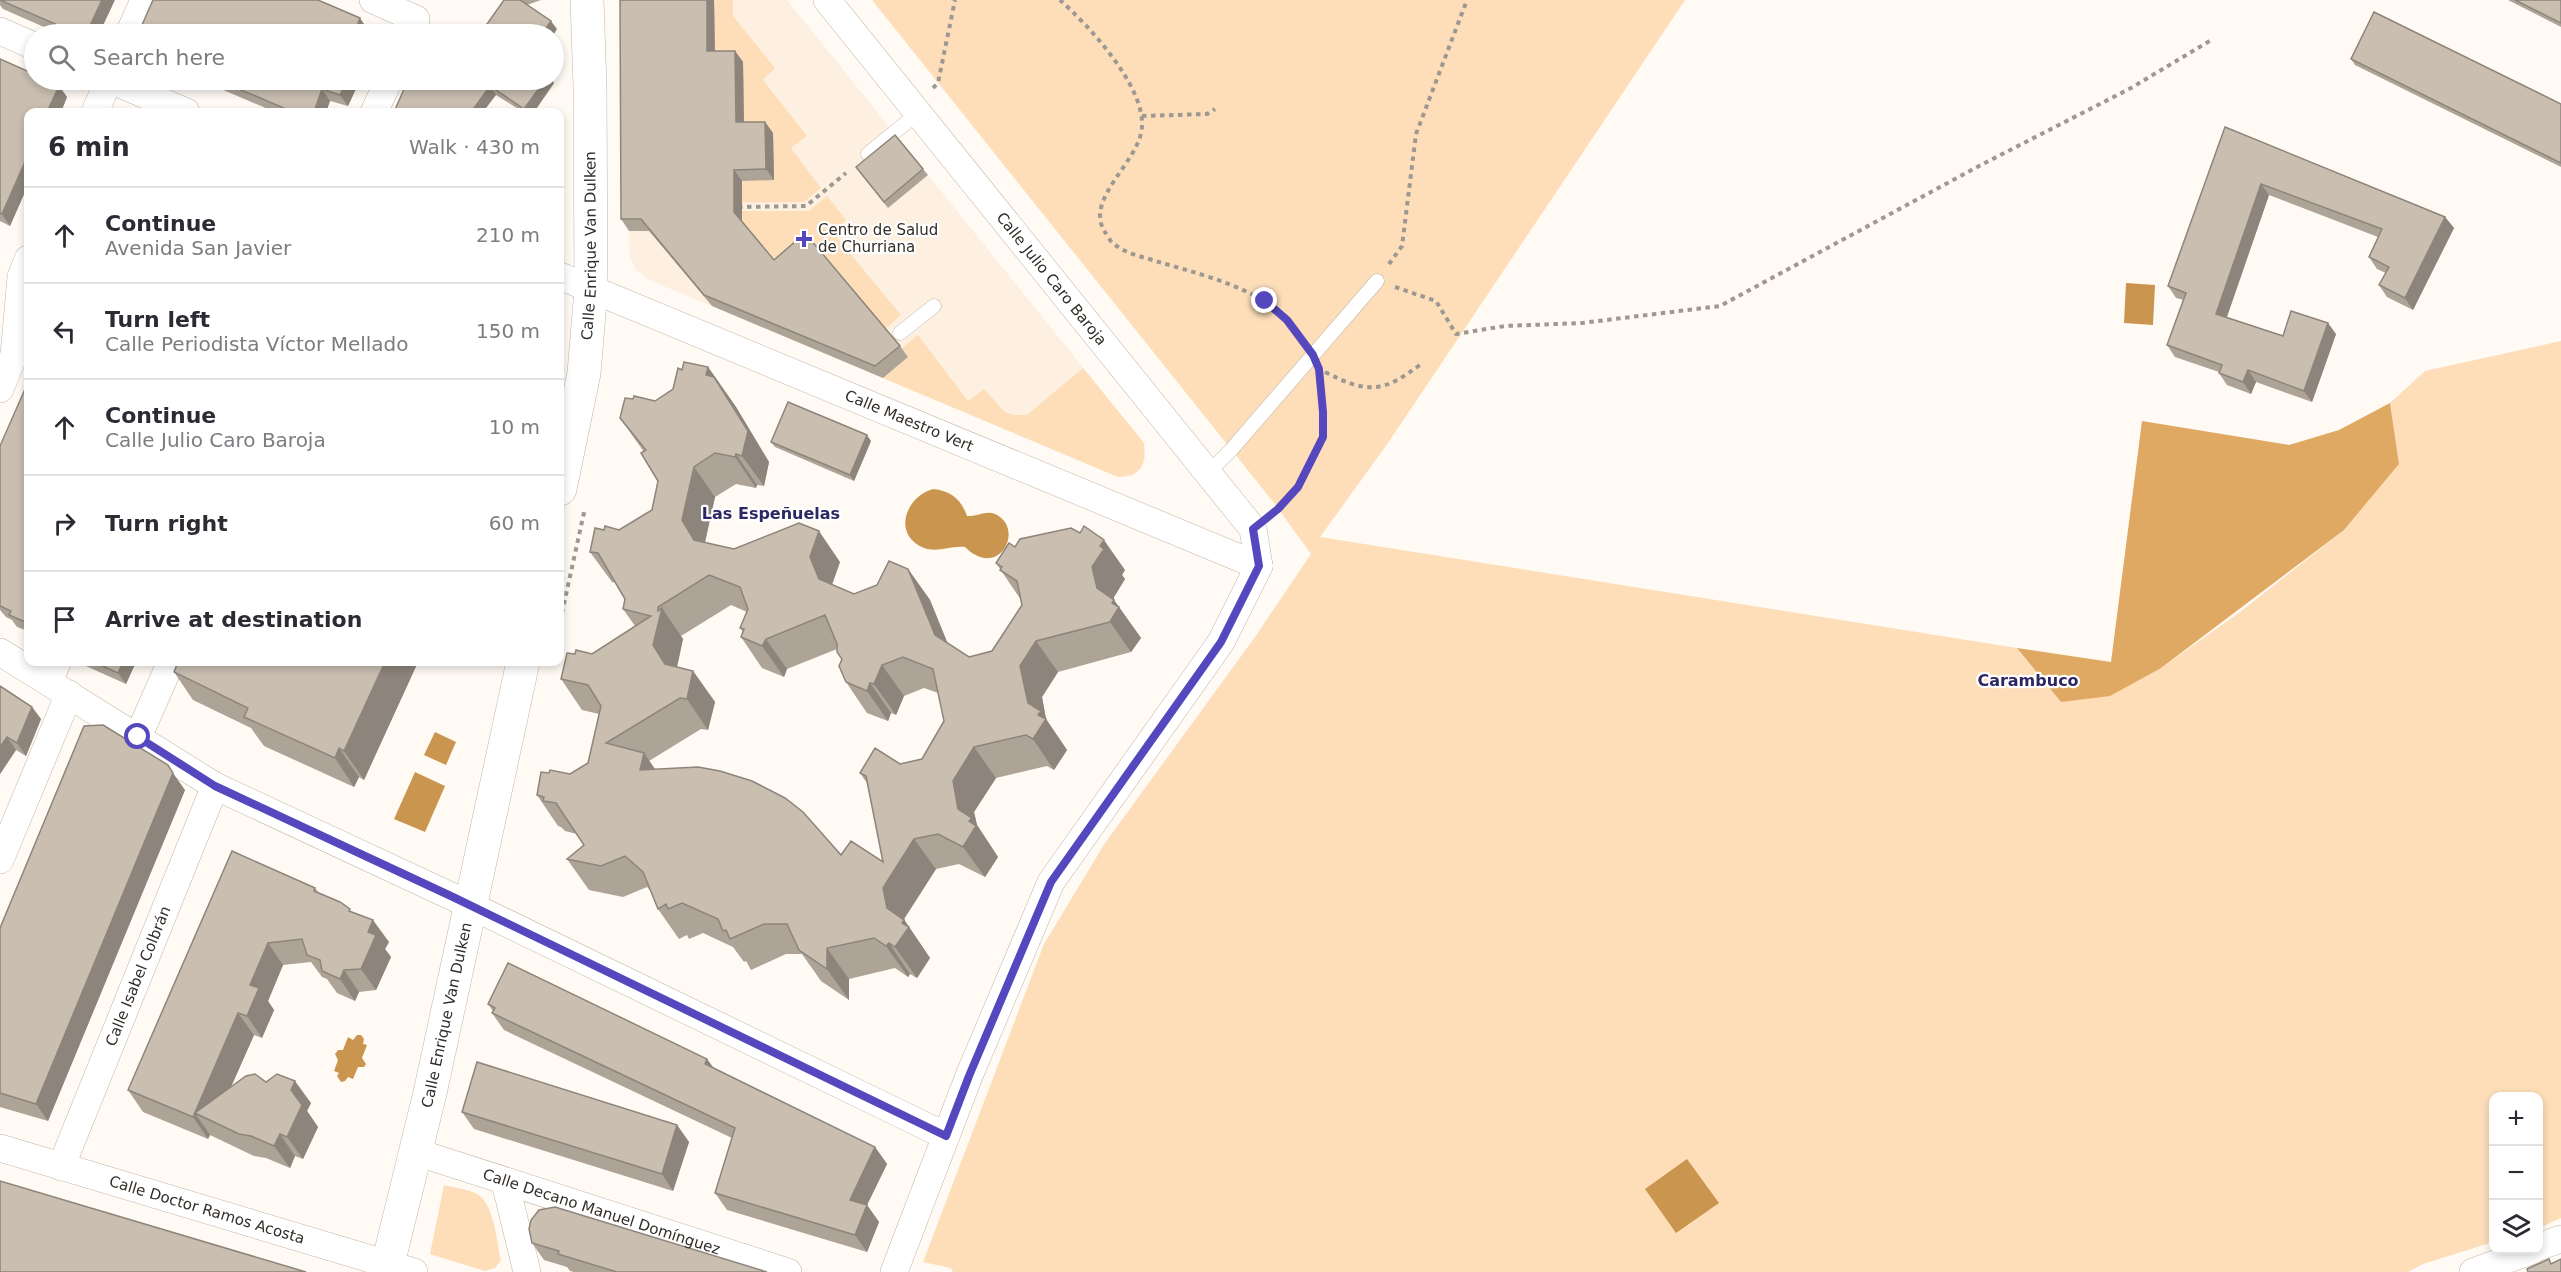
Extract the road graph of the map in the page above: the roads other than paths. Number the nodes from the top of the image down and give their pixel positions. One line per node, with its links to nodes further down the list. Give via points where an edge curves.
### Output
1 (144, 0): 6 (street)
2 (373, 0): 5 (street)
3 (587, 0): 20 (street, Calle Enrique Van Dulken)
4 (827, 0): 15 (street, Calle Julio Caro Baroja)
5 (416, 18)
6 (133, 24)
7 (0, 31): 8 (street)
8 (24, 42)
9 (105, 90): 12 (street)
10 (134, 90): 13 (street)
11 (384, 90): 14 (street)
12 (97, 108)
13 (176, 108)
14 (376, 108)
15 (916, 110): 16 (lane); 26 (street, Calle Julio Caro Baroja)
16 (868, 154)
17 (24, 270): 23 (street)
18 (564, 278): 20 (street, Calle Maestro Vert)
19 (1377, 281): 26 (lane)
20 (591, 290): 25 (street, Calle Enrique Van Dulken, via 584,373); 27 (street, Calle Maestro Vert)
21 (934, 306): 22 (lane)
22 (900, 333)
23 (14, 355): 24 (street)
24 (0, 389)
25 (564, 470)
26 (1208, 473): 27 (street, Calle Julio Caro Baroja, via 1253,529)
27 (1259, 566): 39 (street, via 1221,642 1051,882)
28 (0, 652): 29 (street)
29 (24, 663)
30 (30, 666): 33 (street)
31 (169, 666): 34 (street)
32 (522, 666): 38 (street, Calle Enrique Van Dulken)
33 (61, 680): 34 (street); 36 (street)
34 (138, 737): 35 (street)
35 (215, 786): 38 (street); 42 (street, Calle Isabel Colbrán)
36 (7, 824): 37 (street)
37 (0, 860)
38 (471, 906): 39 (street); 41 (street, Calle Enrique Van Dulken)
39 (946, 1136): 50 (street)
40 (0, 1148): 42 (street, Calle Doctor Ramos Acosta)
41 (416, 1152): 43 (street, Calle Decano Manuel Domínguez); 47 (street, Calle Enrique Van Dulken)
42 (60, 1167): 47 (street, Calle Doctor Ramos Acosta)
43 (505, 1182): 48 (street); 49 (street, Calle Decano Manuel Domínguez)
44 (2561, 1239): 45 (street)
45 (2543, 1245)
46 (2522, 1254): 51 (street)
47 (396, 1269)
48 (528, 1272)
49 (788, 1272)
50 (894, 1272)
51 (2473, 1272)

